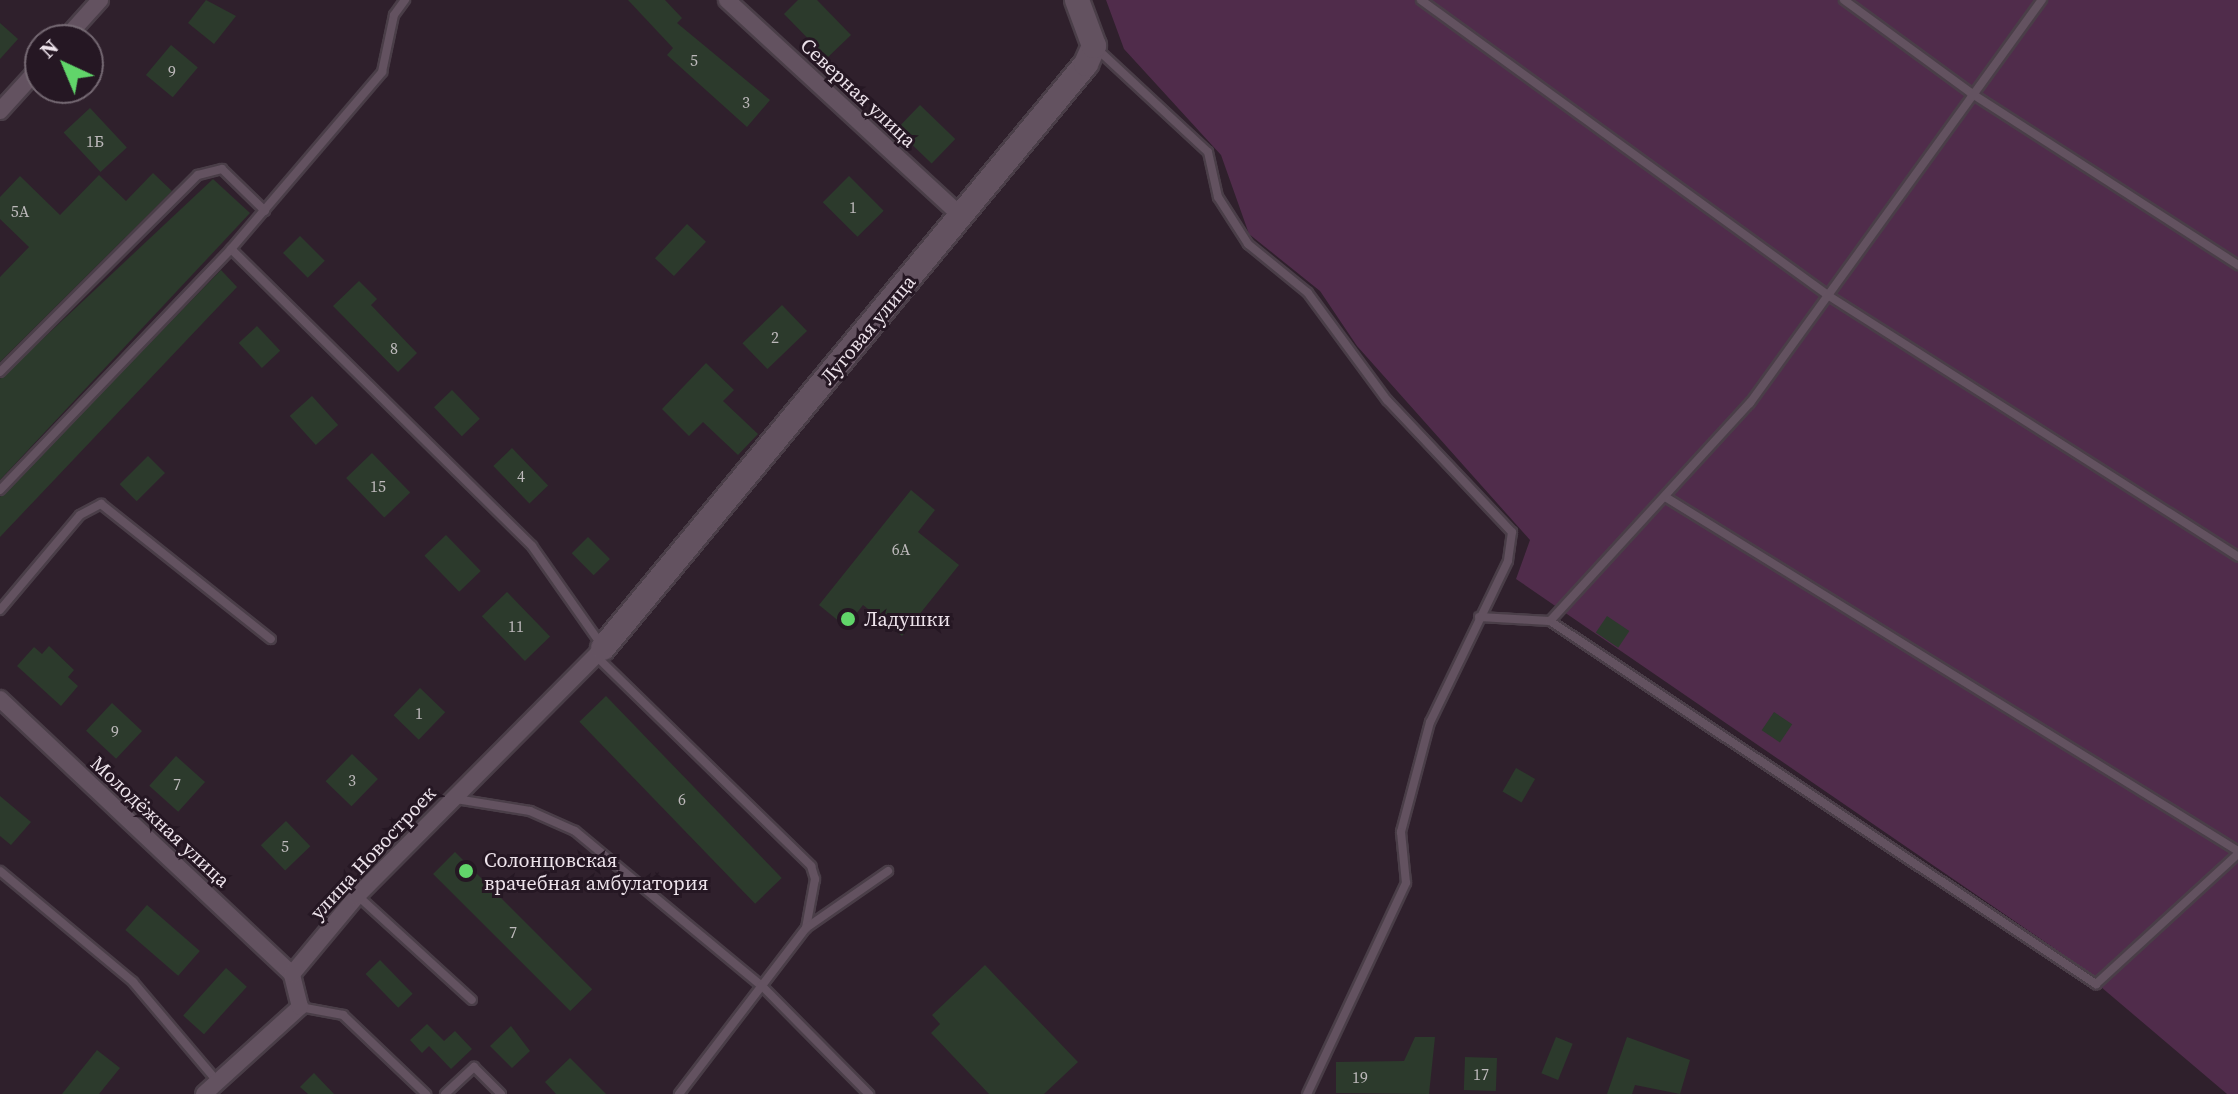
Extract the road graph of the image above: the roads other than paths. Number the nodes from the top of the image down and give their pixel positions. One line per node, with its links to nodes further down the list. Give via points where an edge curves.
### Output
1 (100, 0): 8 (street)
2 (405, 0): 13 (lane, via 394,15 382,72)
3 (727, 0): 14 (street, Северная улица)
4 (1421, 0): 17 (lane)
5 (1844, 0): 11 (lane)
6 (2042, 0): 11 (lane)
7 (1076, 1): 9 (street)
8 (78, 24)
9 (1094, 46): 14 (street, Луговая улица); 23 (lane, via 1208,152 1218,197 1248,244 1308,293 1387,400 1512,532 1508,561)
10 (24, 85): 12 (street)
11 (1971, 93): 16 (lane); 17 (lane)
12 (0, 111)
13 (265, 211): 15 (lane); 18 (lane, via 222,169 198,175)
14 (962, 217): 26 (street, Луговая улица)
15 (231, 249): 19 (lane); 26 (lane, via 532,546)
16 (2238, 265)
17 (1829, 296): 20 (lane, via 1750,403); 21 (lane)
18 (0, 372)
19 (0, 490)
20 (1667, 498): 24 (lane); 29 (lane)
21 (2238, 557)
22 (0, 610): 25 (lane, via 80,515 101,504)
23 (1479, 617): 24 (lane); 45 (lane, via 1423,750 1401,832 1406,883)
24 (1550, 621): 29 (lane, via 2096,984)
25 (271, 639)
26 (599, 652): 28 (street, улица Новостроек); 33 (lane, via 811,866 815,879)
27 (0, 699): 34 (street, Молодёжная улица)
28 (451, 799): 32 (street, улица Новостроек); 35 (lane, via 530,811 575,831)
29 (2238, 852)
30 (0, 871): 38 (lane, via 133,982)
31 (888, 871): 33 (lane)
32 (357, 896): 34 (street, улица Новостроек); 36 (lane)
33 (806, 928): 35 (lane)
34 (292, 974): 37 (street)
35 (763, 987): 43 (lane); 44 (lane)
36 (472, 1000)
37 (300, 1007): 38 (street); 40 (lane, via 343,1015)
38 (219, 1084): 39 (street)
39 (204, 1094)
40 (426, 1094)
41 (445, 1094): 42 (lane, via 474,1067)
42 (501, 1094)
43 (679, 1094)
44 (869, 1094)
45 (1307, 1094)

